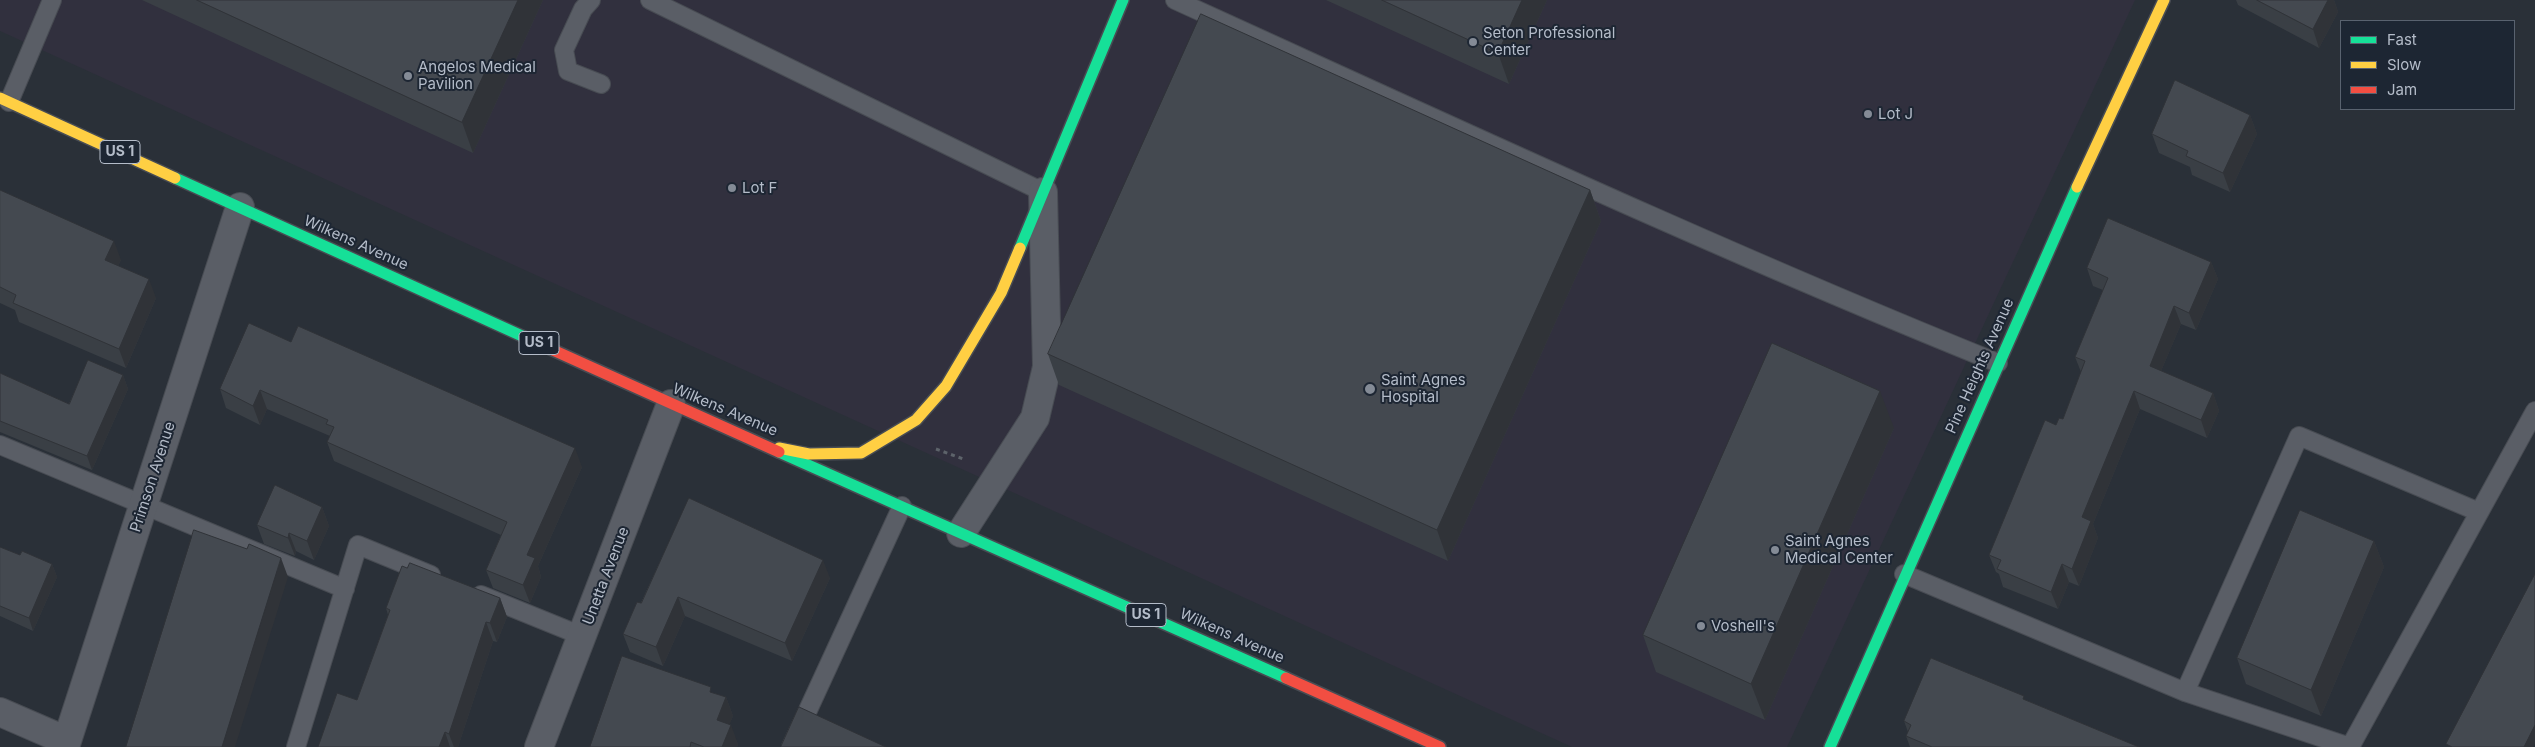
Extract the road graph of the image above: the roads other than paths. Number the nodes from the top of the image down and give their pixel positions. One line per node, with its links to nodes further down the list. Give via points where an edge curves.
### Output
1 (52, 0): 8 (lane)
2 (591, 0): 7 (lane, via 583,9 564,50 568,70)
3 (650, 0): 9 (lane)
4 (1123, 0): 9 (main road)
5 (1175, 0): 11 (lane, via 1558,174)
6 (2164, 0): 11 (main road, Pine Heights Avenue)
7 (601, 84)
8 (5, 100): 10 (main road, Wilkens Avenue / US 1)
9 (1043, 192): 15 (main road, via 1001,293 946,386 916,420 861,453 809,454); 19 (street, via 1047,367 1035,418)
10 (240, 207): 12 (main road, Wilkens Avenue / US 1); 17 (street, Primson Avenue)
11 (1998, 364): 20 (main road, Pine Heights Avenue)
12 (671, 404): 15 (main road, Wilkens Avenue / US 1); 24 (street, Unetta Avenue)
13 (2535, 411): 18 (lane)
14 (0, 445): 17 (lane)
15 (770, 446): 16 (main road, Wilkens Avenue / US 1)
16 (902, 506): 19 (main road, Wilkens Avenue / US 1); 30 (lane)
17 (143, 507): 22 (lane); 27 (street, Primson Avenue)
18 (2479, 512): 25 (lane, via 2299,436); 33 (lane)
19 (961, 533): 31 (main road, Wilkens Avenue / US 1)
20 (1904, 574): 25 (lane); 32 (main road, Pine Heights Avenue)
21 (448, 581): 22 (lane, via 358,545)
22 (345, 589): 28 (lane)
23 (466, 589): 24 (lane)
24 (582, 636): 29 (street, Unetta Avenue)
25 (2185, 692): 33 (lane)
26 (0, 712): 27 (street)
27 (66, 744)
28 (296, 747)
29 (539, 747)
30 (791, 747)
31 (1440, 747)
32 (1830, 747)
33 (2350, 747)

